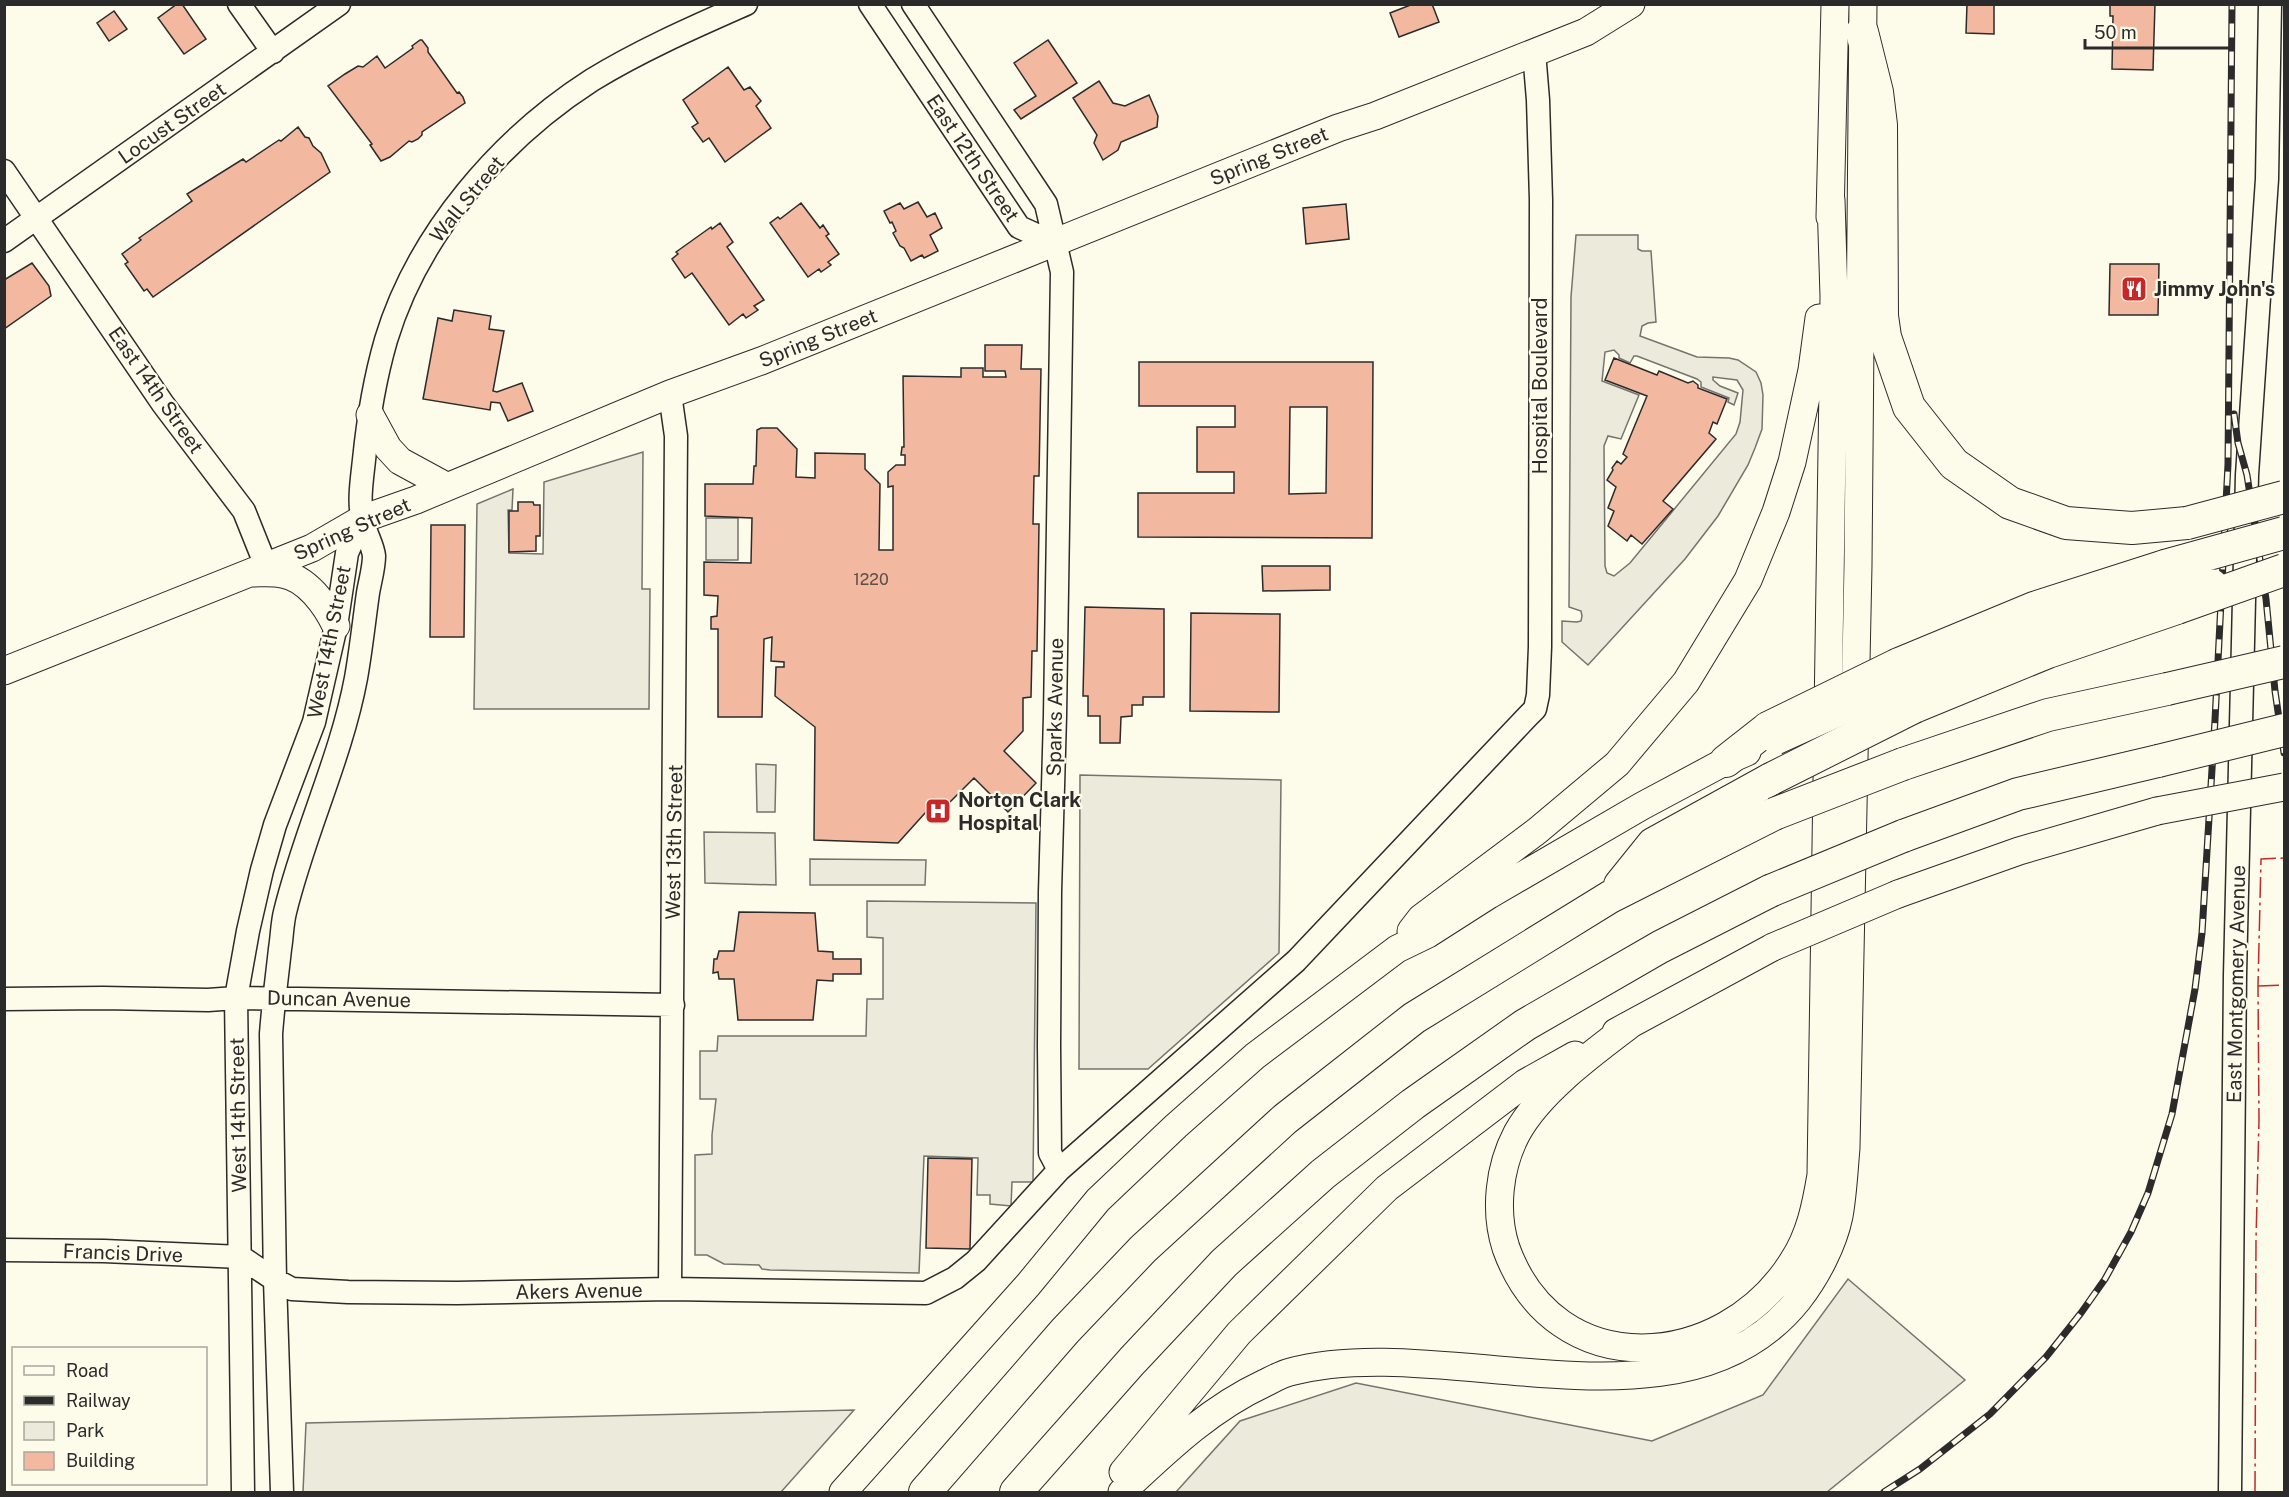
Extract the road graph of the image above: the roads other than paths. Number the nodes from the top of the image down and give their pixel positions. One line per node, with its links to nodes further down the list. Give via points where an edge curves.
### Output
1 (239, 4): 10 (street)
2 (339, 4): 10 (street, Locust Street)
3 (746, 4): 18 (street, Wall Street, via 642,52 589,82 498,158 441,227 405,289 387,337)
4 (870, 4): 16 (street, East 12th Street, via 1019,227)
5 (913, 4): 16 (street, East 12th Street, via 1046,204)
6 (1631, 4): 11 (main road, Spring Street, via 1586,32)
7 (1835, 4): 13 (main road)
8 (2270, 4): 52 (street, East Montgomery Avenue, via 2267,179 2247,475 2235,975)
9 (1863, 19): 20 (highway, bridge, via 1881,125 1885,337 1909,407 1954,464 2010,502 2066,523 2132,528 2187,523); 51 (main road, via 1846,1148 1839,1217 1809,1287 1784,1317 1755,1339 1701,1364 1664,1371 1579,1377 1398,1362 1289,1372 1214,1411 1168,1447)
10 (273, 52): 14 (street, Locust Street)
11 (1534, 52): 16 (main road, Spring Street); 40 (street, Hospital Boulevard, via 1541,200 1540,647 1535,709 1296,961)
12 (4, 171): 14 (street, East 14th Street)
13 (1831, 200): 34 (main road, via 1812,370 1792,462 1748,580 1686,682 1617,764 1537,831 1421,918); 39 (main road, via 1833,374 1821,1175 1815,1210 1803,1243 1770,1291 1738,1318 1704,1337 1646,1349 1589,1337 1548,1311 1512,1263 1500,1221 1502,1175 1508,1151 1524,1122 1585,1059)
14 (36, 219): 15 (street, Locust Street); 24 (street, East 14th Street, via 164,404 244,511)
15 (4, 242)
16 (1054, 243): 17 (main road, Spring Street); 40 (street, Sparks Avenue, via 1062,272 1049,1127 1050,1153)
17 (670, 394): 19 (main road, Spring Street); 38 (street, West 13th Street, via 676,436)
18 (370, 415): 19 (main road, via 400,461); 21 (street, Wall Street, via 361,490)
19 (446, 486): 21 (main road, Spring Street)
20 (2284, 497)
21 (362, 519): 24 (main road, Spring Street, via 312,548); 26 (street, West 14th Street, via 346,553); 37 (street, West 14th Street, via 374,555 356,675 347,722 284,915)
22 (2284, 533): 25 (highway, bridge)
23 (2284, 569): 25 (highway, bridge)
24 (258, 570): 26 (main road, via 284,574 315,593 327,606); 28 (main road, Spring Street)
25 (2172, 589): 29 (highway, via 2048,652); 29 (highway, via 2034,608)
26 (336, 626): 35 (street, West 14th Street, via 314,722 262,870)
27 (2284, 662): 33 (highway, bridge, via 2048,715 1903,764 1774,814)
28 (4, 670)
29 (1906, 684): 31 (highway, bridge, via 1771,735); 33 (highway, bridge, via 1771,779 1653,844)
30 (2284, 730): 49 (highway, bridge, via 2018,794 1903,836 1770,891 1660,947 1525,1024 1323,1174 1224,1263)
31 (1726, 761): 34 (main road)
32 (2284, 788): 39 (main road, bridge, via 2157,811 2019,851 1898,894 1773,947)
33 (1610, 897): 48 (highway, via 1414,1018 1285,1119 1143,1249 1065,1331)
34 (1397, 949): 47 (main road, via 1255,1056 1098,1200 1028,1285)
35 (236, 998): 36 (street, Duncan Avenue); 37 (street, Duncan Avenue); 42 (street, West 14th Street)
36 (4, 999)
37 (273, 999): 38 (street, Duncan Avenue); 43 (street, West 14th Street)
38 (673, 1005): 44 (street, West 13th Street)
39 (1631, 1024): 50 (main road, via 1525,1083 1387,1188 1239,1333)
40 (1059, 1170): 44 (street, Akers Avenue, via 976,1261 956,1278 926,1293)
41 (4, 1250): 42 (street, Francis Drive)
42 (241, 1257): 43 (street, Akers Avenue); 45 (street, West 14th Street)
43 (275, 1280): 44 (street, Akers Avenue, via 292,1288 348,1292); 46 (street, West 14th Street)
44 (670, 1289)
45 (243, 1492)
46 (282, 1492)
47 (843, 1492)
48 (925, 1492)
49 (1016, 1492)
50 (1108, 1492)
51 (1122, 1492)
52 (2230, 1492)

